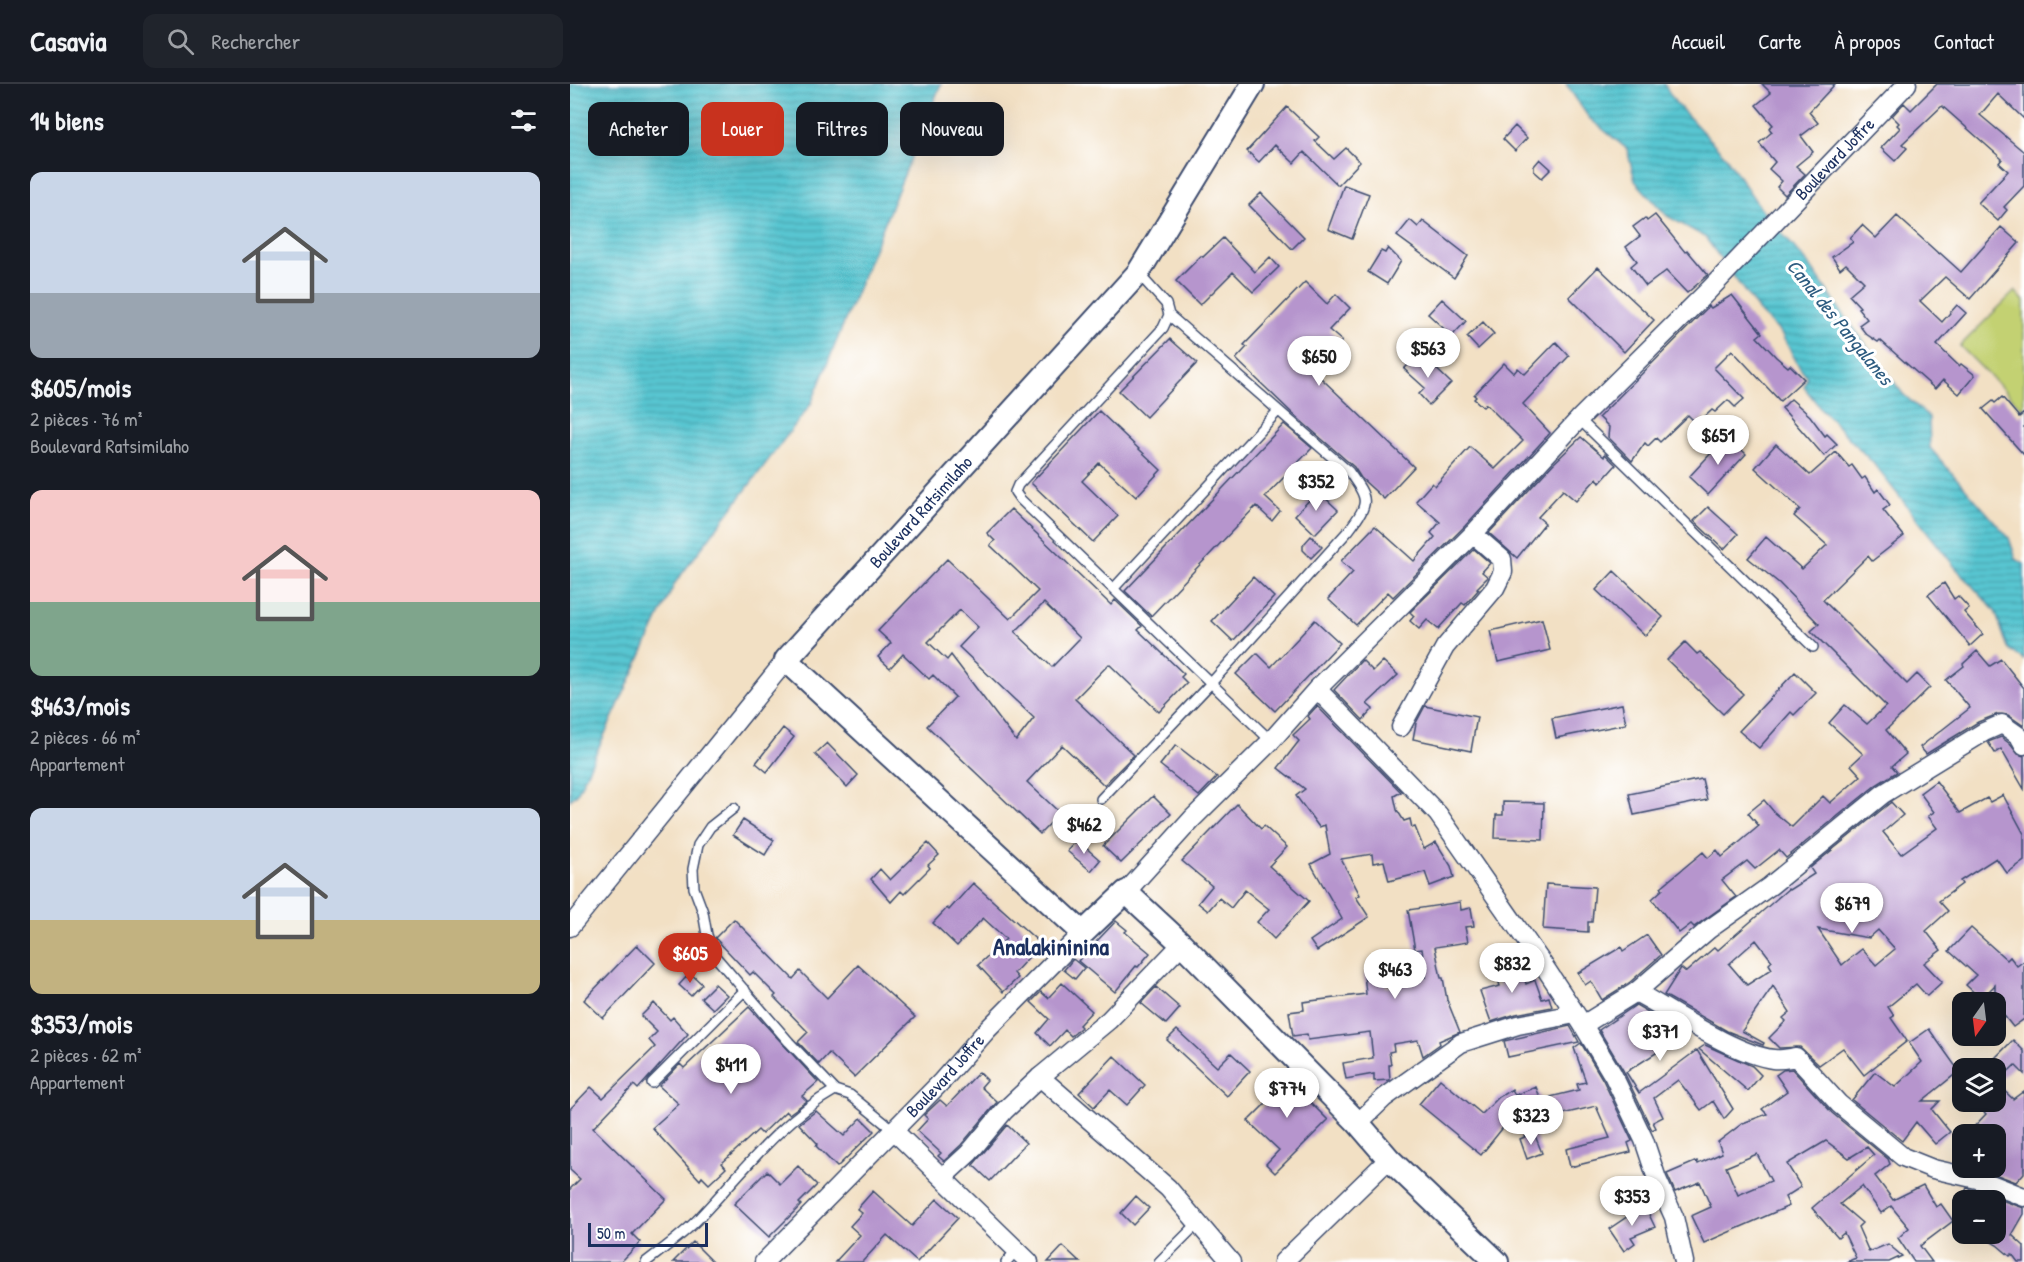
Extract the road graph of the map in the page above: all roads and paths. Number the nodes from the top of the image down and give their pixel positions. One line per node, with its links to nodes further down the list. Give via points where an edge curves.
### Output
1 (1252, 84): 3 (street, Boulevard Ratsimilaho)
2 (1907, 84): 6 (street, Boulevard Joffre)
3 (1138, 273): 4 (lane, via 1166,304); 10 (street, Boulevard Ratsimilaho)
4 (1169, 315): 5 (lane); 8 (lane, via 1163,328 1018,485 1016,492)
5 (1278, 411): 8 (lane); 11 (lane, via 1349,472 1364,493 1364,510)
6 (1579, 419): 7 (street, Boulevard Joffre); 9 (lane)
7 (1473, 534): 12 (street, Boulevard Joffre); 13 (street, via 1502,559 1503,572 1496,588 1445,648)
8 (1114, 588): 11 (lane)
9 (1813, 647)
10 (786, 660): 19 (street, Boulevard Ratsimilaho); 20 (street)
11 (1212, 682): 14 (lane); 16 (lane)
12 (1317, 689): 14 (street, Boulevard Joffre); 24 (street, via 1438,814)
13 (1401, 727)
14 (1270, 741): 18 (street, Boulevard Joffre)
15 (2024, 745): 23 (street, via 2019,736 2002,724 1882,794 1770,886 1708,930)
16 (1101, 800)
17 (734, 808): 22 (lane, via 710,827 698,845 694,888 714,955)
18 (1126, 892): 20 (street, Boulevard Joffre); 21 (street)
19 (570, 927)
20 (1083, 933): 29 (street, Boulevard Joffre)
21 (1182, 944): 25 (street, via 1109,1020); 28 (street)
22 (746, 990): 26 (lane); 27 (lane)
23 (1636, 992): 24 (street); 32 (street, via 1756,1055 1775,1059 1796,1057 1839,1104 1903,1157)
24 (1579, 1020): 28 (street, via 1518,1025 1461,1043 1384,1098); 41 (street, via 1644,1140 1674,1216)
25 (1040, 1077): 31 (street); 33 (street, via 1168,1188)
26 (652, 1083)
27 (835, 1090): 29 (lane, via 850,1095); 35 (lane, via 775,1136 697,1220)
28 (1358, 1123): 30 (street)
29 (893, 1130): 31 (street); 36 (street, Boulevard Joffre)
30 (1389, 1159): 39 (street); 40 (street)
31 (943, 1177): 34 (street)
32 (2024, 1197)
33 (1198, 1224): 37 (lane); 38 (street)
34 (1017, 1258)
35 (646, 1262)
36 (764, 1262)
37 (1159, 1262)
38 (1231, 1262)
39 (1283, 1262)
40 (1497, 1262)
41 (1684, 1262)

